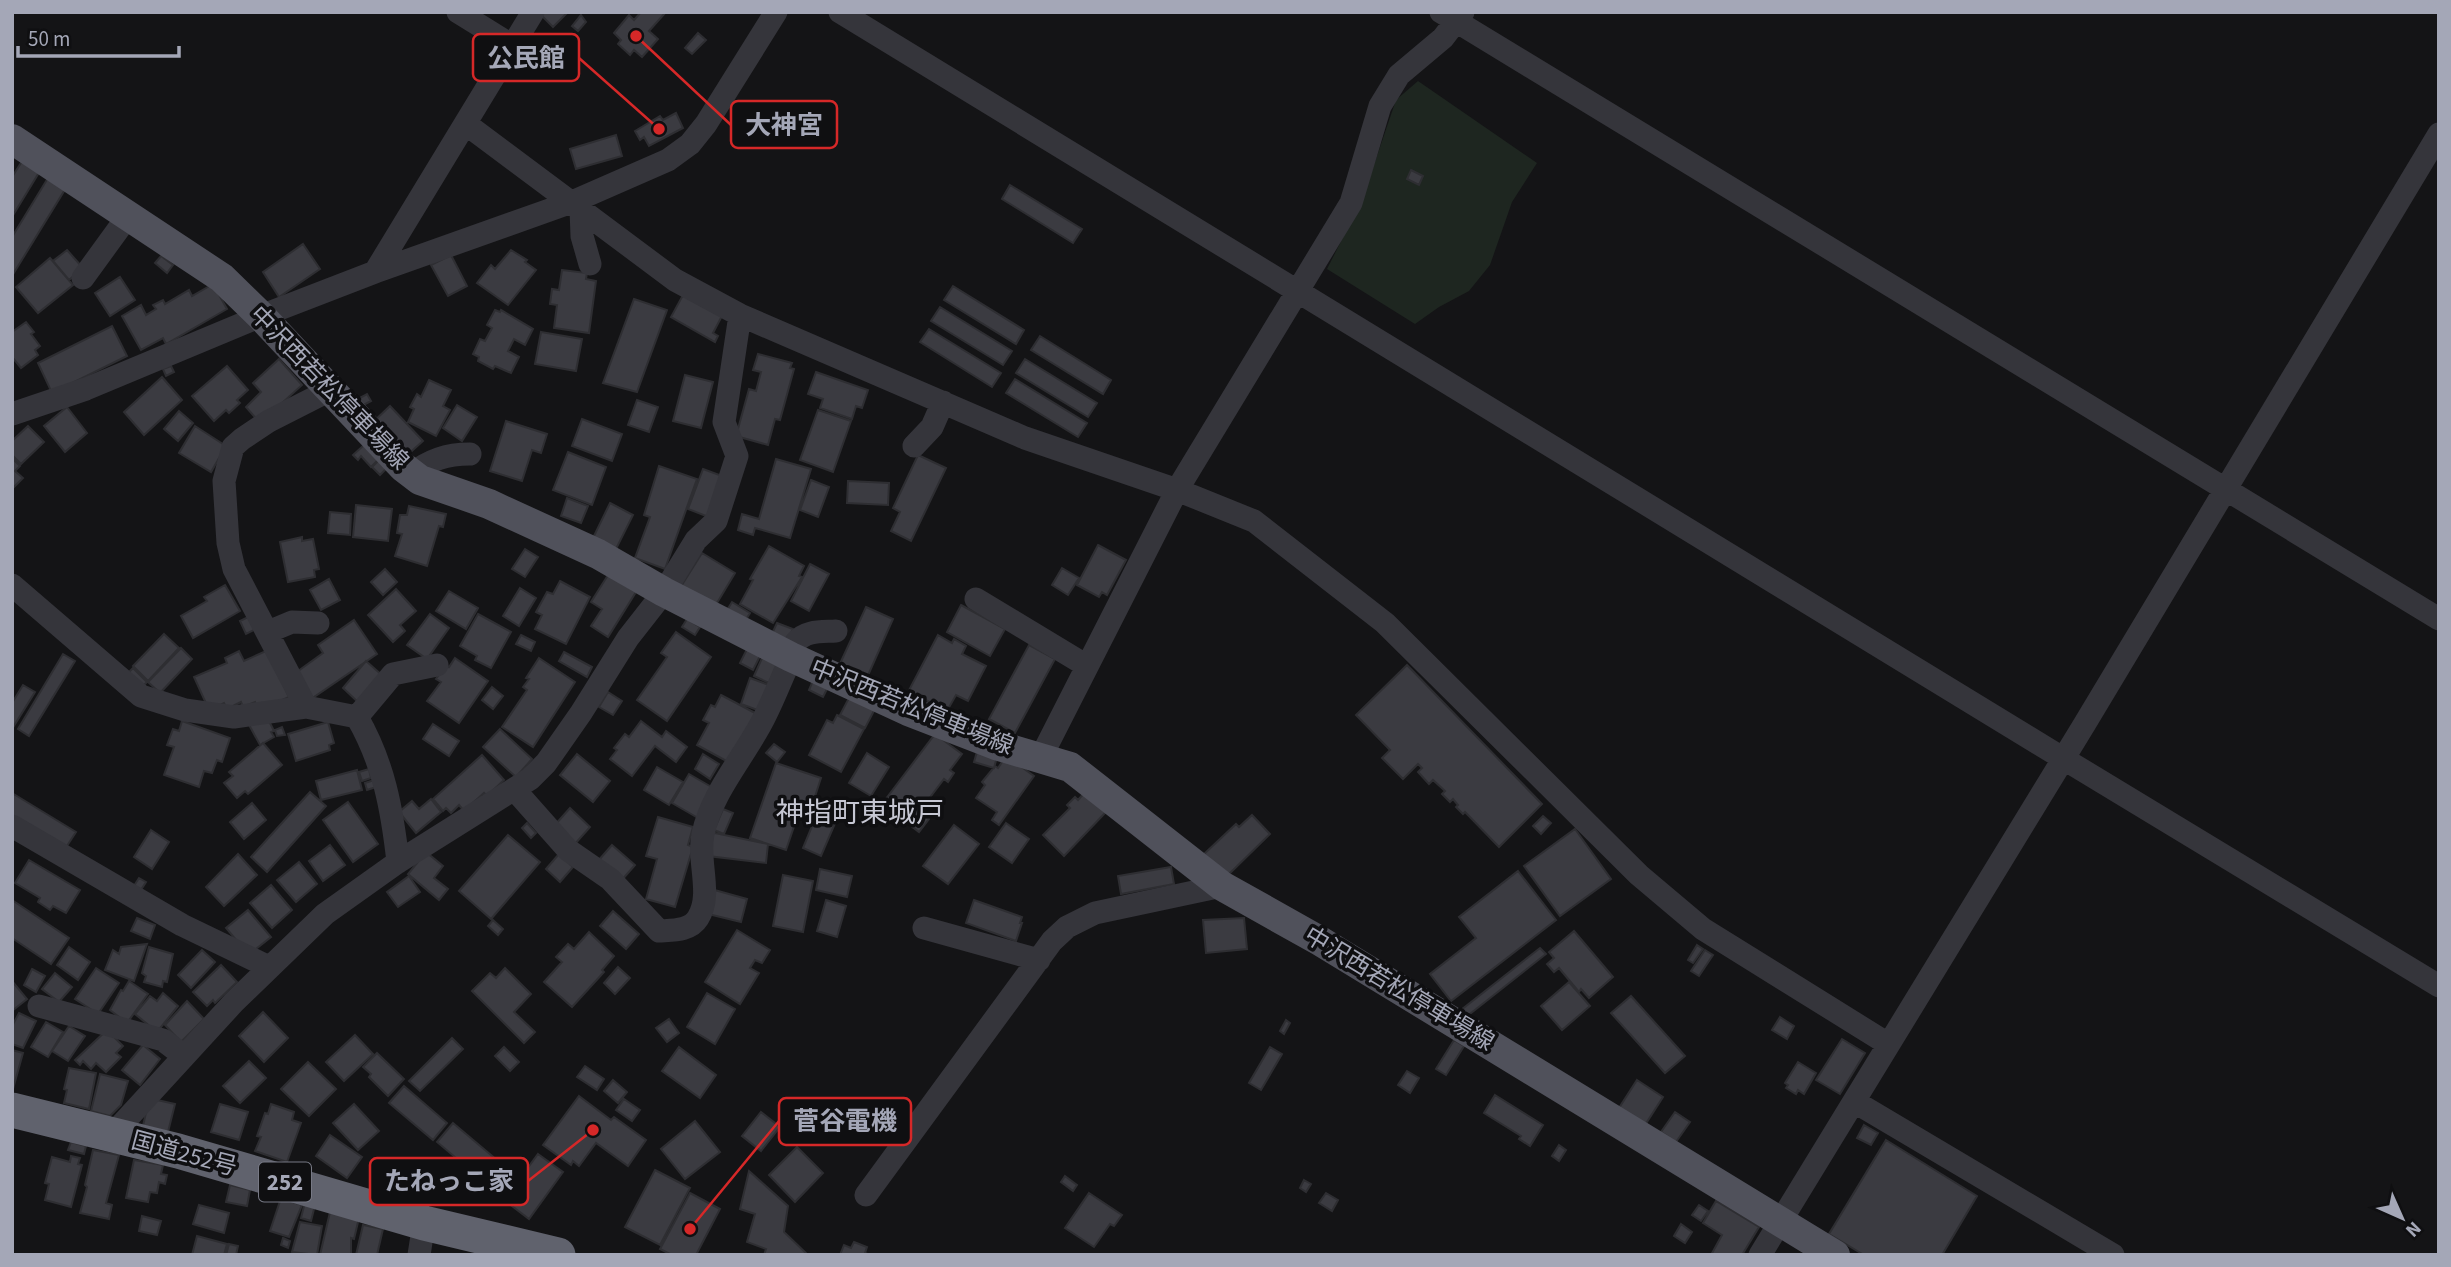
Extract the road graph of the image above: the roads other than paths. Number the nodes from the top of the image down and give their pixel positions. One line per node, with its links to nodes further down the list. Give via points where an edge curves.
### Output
1 (458, 12): 6 (street)
2 (533, 12): 6 (street)
3 (776, 12): 10 (street, via 690,144)
4 (840, 12): 15 (street)
5 (1454, 16): 15 (street, via 1443,38 1399,75 1380,106 1352,203); 24 (street)
6 (513, 46): 7 (street)
7 (466, 124): 10 (street); 13 (street)
8 (2439, 134): 24 (street)
9 (12, 139): 11 (main road, 中沢西若松停車場線)
10 (577, 206): 12 (street); 13 (street); 16 (street, via 675,280)
11 (128, 216): 14 (street); 17 (main road, 中沢西若松停車場線, via 207,267)
12 (590, 264)
13 (375, 272): 17 (street)
14 (83, 278)
15 (1297, 290): 25 (street); 39 (street)
16 (740, 315): 19 (street); 27 (street, via 723,422 737,456 716,521 696,540)
17 (261, 316): 18 (main road, 中沢西若松停車場線); 20 (street, via 86,389)
18 (330, 390): 23 (main road, 中沢西若松停車場線); 32 (street, via 242,439 228,461 224,507 234,569)
19 (943, 402): 21 (street, via 932,426); 25 (street, via 1025,438)
20 (12, 414)
21 (914, 446)
22 (470, 454): 23 (street, via 450,454)
23 (411, 474): 27 (main road, 中沢西若松停車場線, via 598,554)
24 (2224, 489): 29 (street); 39 (street)
25 (1177, 490): 35 (street); 49 (street, via 1254,521 1287,546 1385,623 1639,875 1703,929)
26 (12, 585): 36 (street, via 141,696 185,710 234,717)
27 (664, 592): 33 (main road, 中沢西若松停車場線); 40 (street, via 628,638 546,763)
28 (976, 599): 35 (street)
29 (2439, 619)
30 (318, 623): 32 (street, via 292,622)
31 (836, 631): 33 (street, via 805,633 795,643)
32 (268, 632): 36 (street)
33 (791, 657): 38 (main road, 中沢西若松停車場線, via 908,711); 40 (street, via 765,716 706,823 701,862 704,894 694,924 659,931 610,879 568,850)
34 (437, 664): 37 (street, via 393,674)
35 (1087, 666): 38 (street)
36 (306, 707): 37 (street)
37 (357, 717): 42 (street, via 372,743 393,811)
38 (1041, 757): 43 (main road, 中沢西若松停車場線, via 1070,767)
39 (2064, 759): 47 (street); 49 (street)
40 (514, 789): 42 (street)
41 (12, 826): 46 (street, via 182,925)
42 (398, 862): 46 (street, via 325,914)
43 (1222, 886): 45 (street, via 1095,913 1066,927); 55 (main road, 中沢西若松停車場線)
44 (924, 928): 45 (street)
45 (1038, 960): 54 (street)
46 (269, 967): 50 (street)
47 (2439, 986)
48 (39, 1006): 50 (street, via 163,1040)
49 (1888, 1044): 51 (street)
50 (184, 1056): 53 (street)
51 (1856, 1102): 55 (street); 60 (street)
52 (12, 1110): 53 (highway, 国道252号 / 252)
53 (112, 1135): 56 (highway, 国道252号 / 252, via 178,1151)
54 (866, 1195)
55 (1780, 1221): 58 (street); 59 (main road, 中沢西若松停車場線)
56 (421, 1239): 57 (highway, 国道252号 / 252)
57 (558, 1255)
58 (1760, 1255)
59 (1835, 1255)
60 (2113, 1255)

